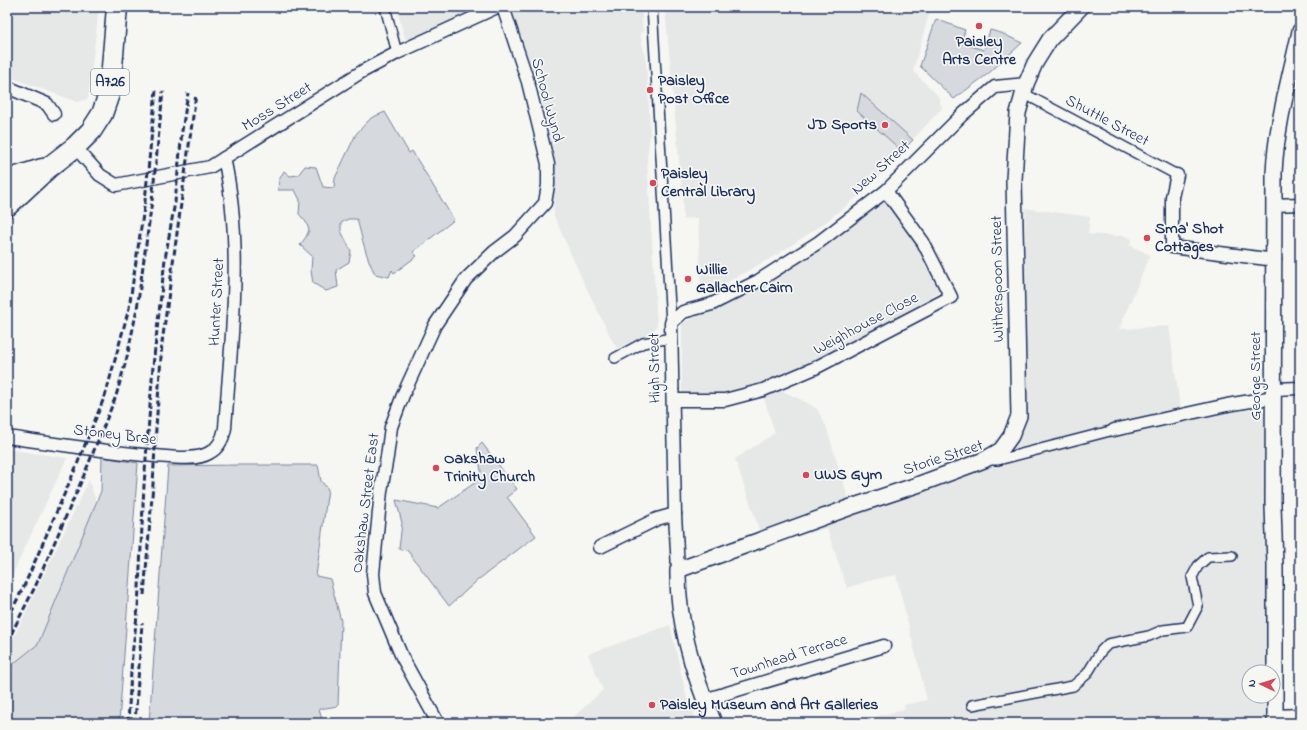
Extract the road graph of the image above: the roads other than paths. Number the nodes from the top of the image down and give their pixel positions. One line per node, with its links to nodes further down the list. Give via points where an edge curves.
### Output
1 (117, 7): 12 (main road, A726, via 110,91 102,114)
2 (385, 7): 8 (street)
3 (497, 7): 8 (street, Moss Street)
4 (503, 7): 18 (street, School Wynd, via 528,82 548,164)
5 (652, 7): 23 (street, High Street)
6 (1081, 7): 10 (street, via 1050,39 1035,63)
7 (1300, 31): 20 (street, George Street, via 1275,151)
8 (397, 53): 13 (street, Moss Street)
9 (7, 87): 11 (street, via 47,104)
10 (1024, 88): 15 (street, Shuttle Street); 17 (street, New Street, via 995,87 962,115); 32 (street, Witherspoon Street, via 1018,113 1014,180 1019,416 1011,436 1001,450)
11 (54, 114)
12 (75, 146): 13 (street, Moss Street, via 100,175 116,185 210,167); 14 (main road, A726)
13 (224, 158): 31 (street, Hunter Street, via 229,181 235,252 235,300 225,428)
14 (48, 168): 16 (main road, A726); 21 (main road, A726)
15 (1177, 175): 22 (street, via 1172,197 1172,247)
16 (7, 180)
17 (886, 191): 23 (street, New Street, via 819,242 758,281 712,304 682,312); 28 (street, Weighhouse Close, via 923,242 951,297 815,368 763,390 725,400)
18 (545, 203): 42 (street, Oakshaw Street East, via 515,236 466,279 435,325 391,427 380,499 373,574 375,593 402,657)
19 (1300, 204): 20 (street)
20 (1275, 205): 22 (street, George Street)
21 (7, 206)
22 (1274, 260): 27 (street, George Street)
23 (672, 323): 24 (street, High Street)
24 (672, 338): 25 (street, via 643,343); 28 (street, High Street)
25 (615, 358)
26 (1300, 388): 27 (street, Storie Street)
27 (1274, 393): 29 (street, Storie Street); 41 (street, George Street)
28 (674, 400): 33 (street, High Street)
29 (1114, 430): 32 (street, Storie Street, via 998,460)
30 (7, 437): 31 (street, Stoney Brae, via 174,457 201,456 209,454)
31 (217, 447)
32 (984, 460): 36 (street, Storie Street)
33 (675, 514): 34 (street, via 657,519); 36 (street, High Street)
34 (600, 547)
35 (1232, 556): 39 (street, via 1208,557 1198,566 1192,577 1198,606 1187,627 1163,630 1149,636 1108,644 1087,674 1073,686)
36 (678, 570): 38 (street, High Street, via 680,604 691,659)
37 (884, 646): 38 (street, Townhead Terrace)
38 (704, 700): 43 (street, High Street)
39 (972, 705)
40 (1300, 715): 41 (street)
41 (1275, 719)
42 (438, 723)
43 (714, 723)

